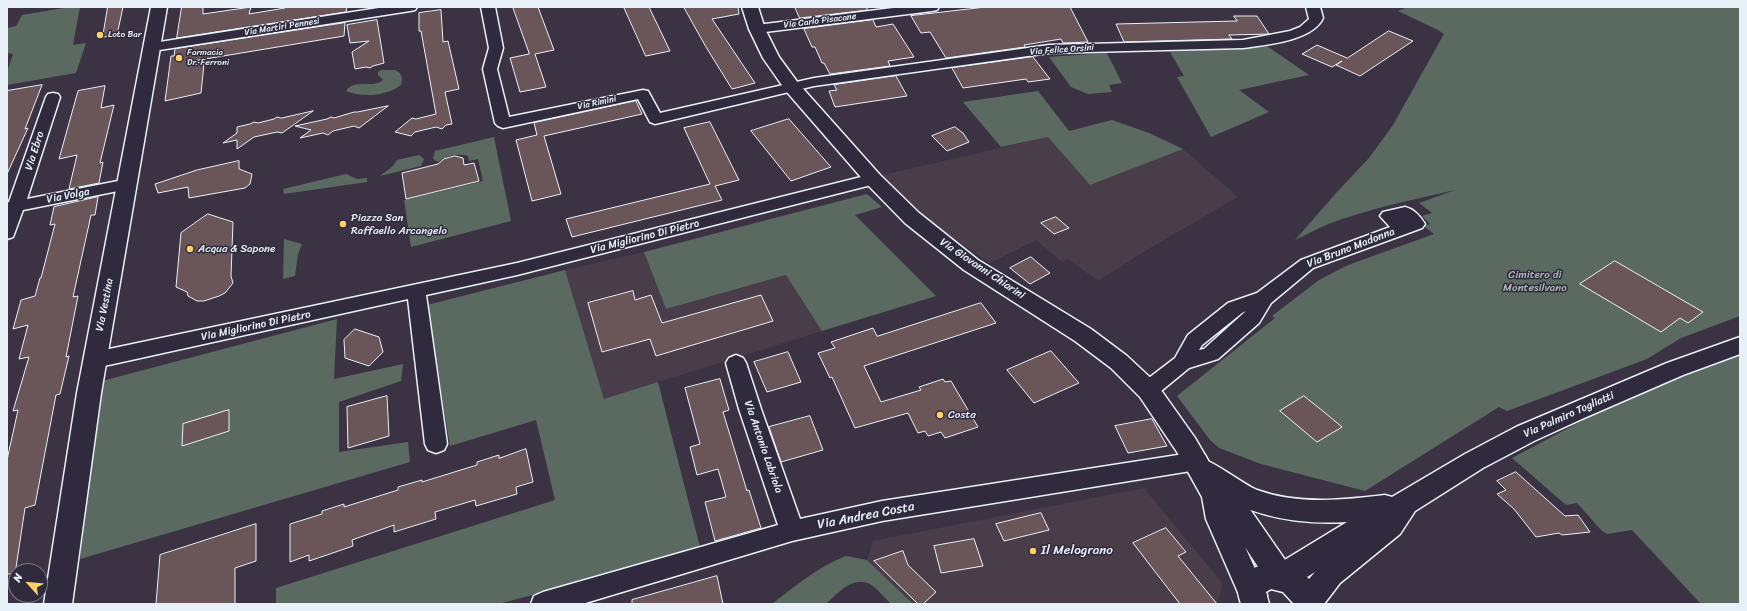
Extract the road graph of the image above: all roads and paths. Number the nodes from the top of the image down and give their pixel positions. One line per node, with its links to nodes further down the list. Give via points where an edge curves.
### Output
1 (159, 7): 8 (main road, Via Vestina)
2 (410, 7): 8 (street, Via Martiri Pennesi)
3 (488, 7): 9 (street, Via Rimini, via 496,48 490,69 504,123 643,94 655,119)
4 (750, 7): 7 (main road, Via Giovanni Chiarini)
5 (932, 7): 7 (street, Via Carlo Pisacane)
6 (1314, 7): 9 (street, Via Felice Orsini, via 1316,20 1310,27 1261,42 1049,49)
7 (756, 29): 9 (main road, Via Giovanni Chiarini, via 771,58)
8 (153, 47): 12 (main road, Via Vestina)
9 (792, 87): 11 (main road, Via Giovanni Chiarini)
10 (53, 97): 13 (street, Via Ebro)
11 (873, 179): 16 (street, Via Migliorino Di Pietro); 20 (main road, Via Giovanni Chiarini, via 912,218 946,246 971,265 1083,335 1119,362)
12 (128, 184): 13 (street, Via Volga); 18 (main road, Via Vestina)
13 (12, 207): 15 (street, Via Ebro)
14 (1402, 229): 20 (street, Via Bruno Madonna, via 1307,264 1264,298 1252,318 1211,354 1182,363)
15 (7, 233)
16 (416, 292): 18 (street, Via Migliorino Di Pietro); 21 (street)
17 (1740, 345): 24 (main road, Via Palmiro Togliatti, via 1668,372 1525,434 1474,461)
18 (95, 360): 28 (main road, Via Vestina)
19 (736, 363): 25 (street, Via Antonio Labriola)
20 (1148, 390): 22 (main road, Via Giovanni Chiarini)
21 (436, 444)
22 (1199, 465): 23 (main road, Via Giovanni Chiarini); 24 (main road, via 1246,497 1289,510 1337,512); 25 (street, Via Andrea Costa, via 882,511)
23 (1215, 496): 26 (main road, Via Giovanni Chiarini, via 1238,513); 27 (main road, Via Giovanni Chiarini, via 1219,519)
24 (1406, 503): 26 (main road, Via Palmiro Togliatti, via 1374,516 1350,535); 30 (main road, Via Palmiro Togliatti, via 1390,526 1330,574)
25 (792, 531): 29 (street, Via Andrea Costa)
26 (1281, 576): 27 (main road, via 1267,576 1258,580 1254,585); 30 (main road, via 1299,587)
27 (1254, 601)
28 (58, 604)
29 (543, 604)
30 (1308, 604)

